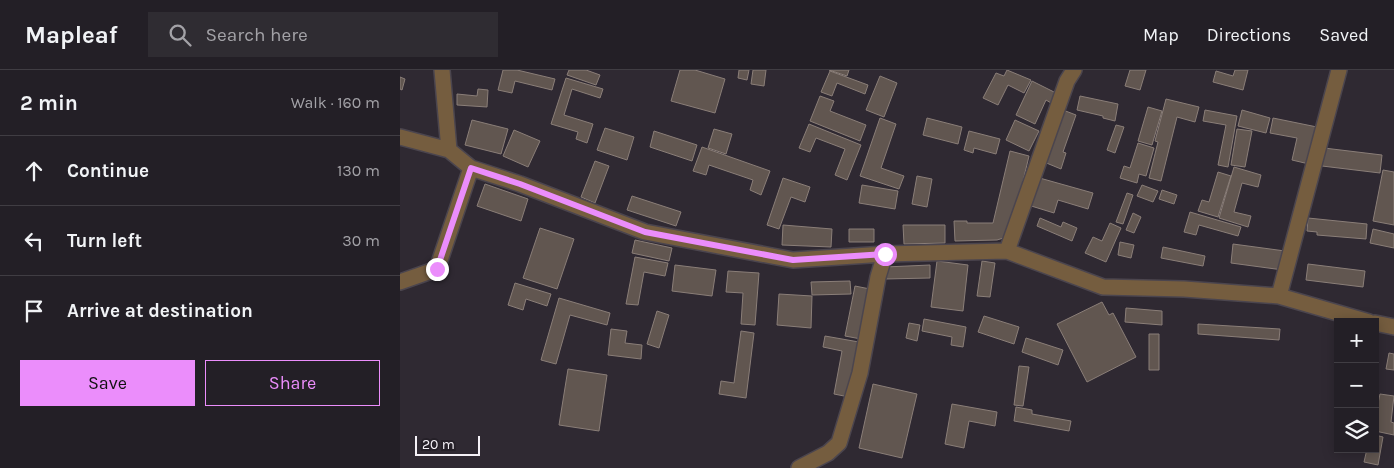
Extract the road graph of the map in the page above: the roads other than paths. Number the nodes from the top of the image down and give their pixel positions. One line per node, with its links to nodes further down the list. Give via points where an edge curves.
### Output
1 (442, 70): 5 (street)
2 (1074, 70): 7 (street, via 1067,81)
3 (1339, 70): 10 (street)
4 (400, 137): 5 (street)
5 (449, 150): 6 (street)
6 (471, 168): 8 (street, via 645,232 793,260); 9 (street, via 437,269)
7 (1008, 251): 8 (street); 10 (street, via 1103,287)
8 (885, 254): 14 (street, via 860,373 839,443 828,453)
9 (400, 282)
10 (1279, 296): 11 (street)
11 (1356, 318)
12 (1379, 324): 13 (street)
13 (1394, 327)
14 (799, 468)

